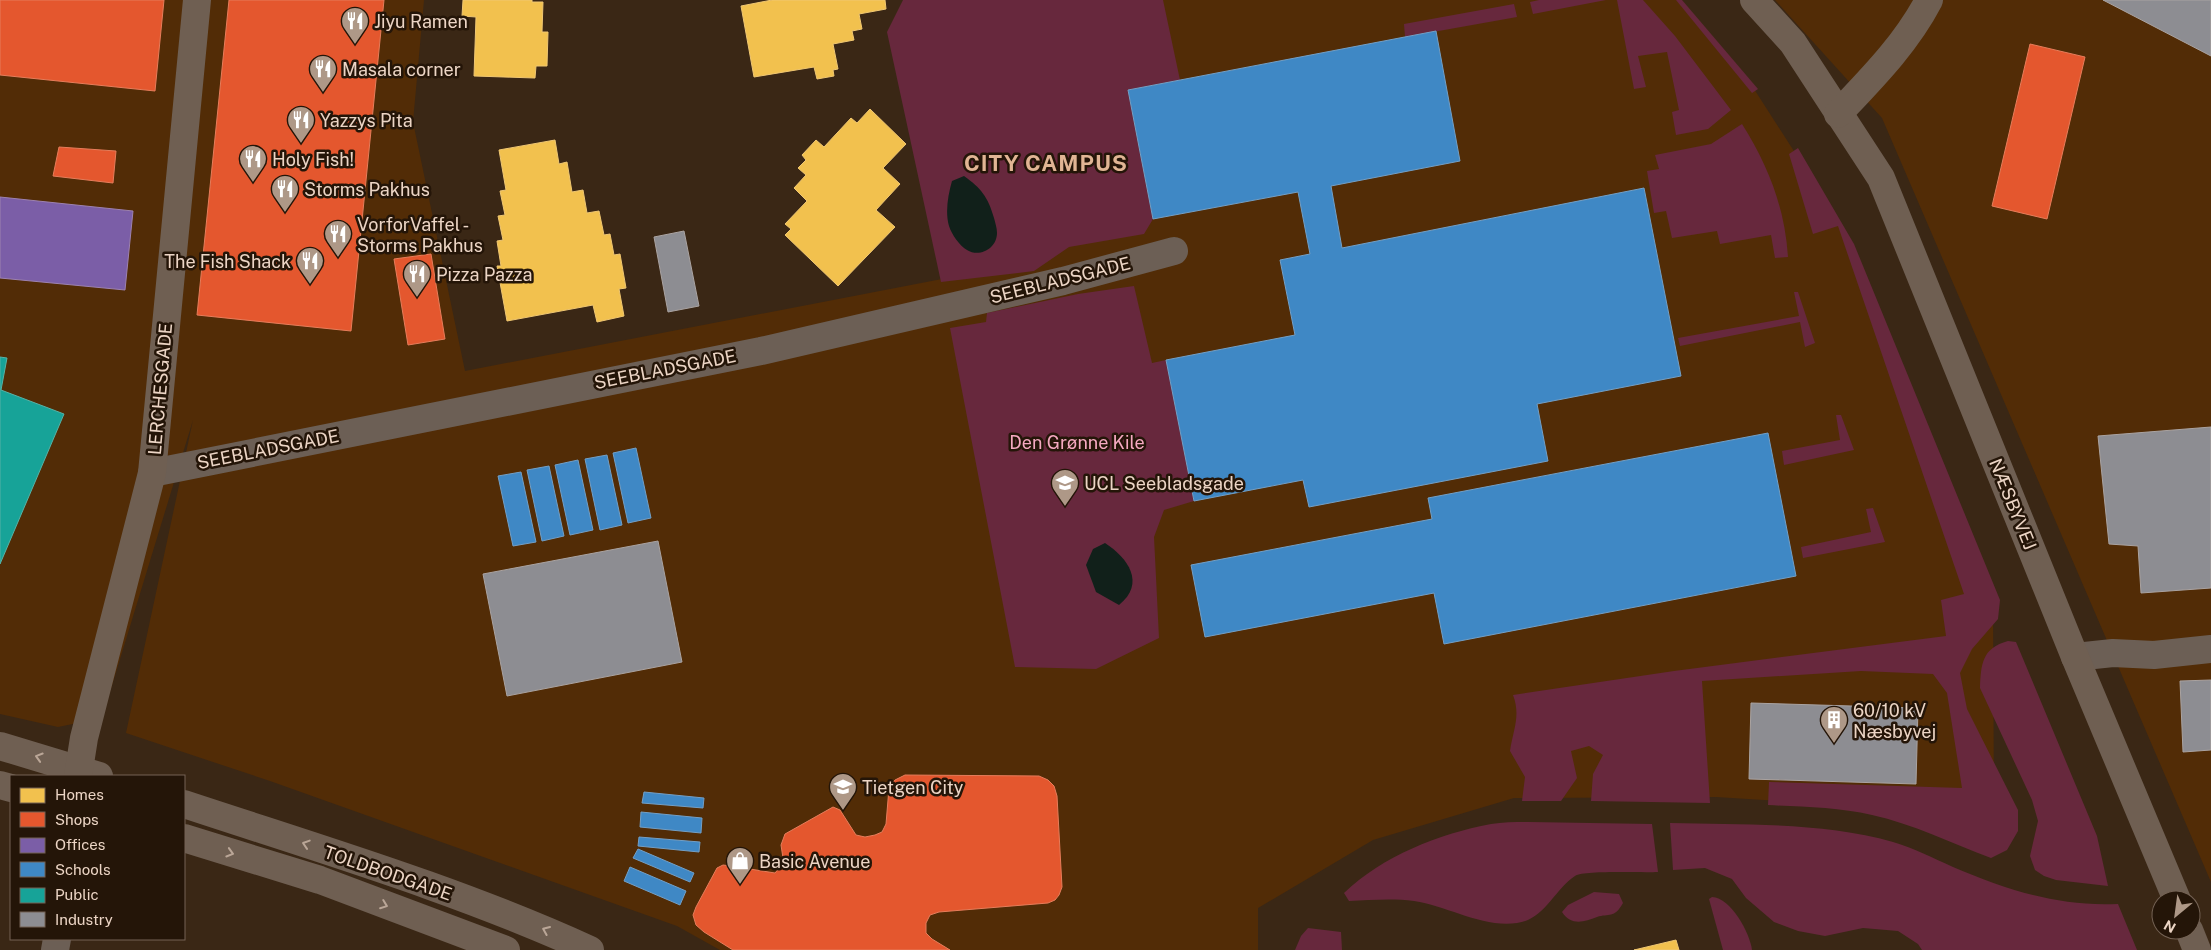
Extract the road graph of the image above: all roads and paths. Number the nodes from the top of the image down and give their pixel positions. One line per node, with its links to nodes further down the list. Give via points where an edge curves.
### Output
1 (197, 0): 6 (street, LERCHESGADE)
2 (1754, 0): 4 (street, NÆSBYVEJ, via 1793,43)
3 (1929, 0): 4 (street, via 1919,20 1887,62)
4 (1838, 114): 8 (street, NÆSBYVEJ, via 1881,178)
5 (1174, 251): 6 (street, SEEBLADSGADE, via 1063,281 761,350)
6 (152, 473): 10 (street, LERCHESGADE, via 84,738)
7 (2211, 649): 8 (street, via 2154,655 2113,653)
8 (2075, 657): 13 (street, NÆSBYVEJ)
9 (0, 746): 10 (street, one-way to 9)
10 (85, 774)
11 (185, 804): 15 (street, TOLDBODGADE, one-way to 11, via 544,929 386,870)
12 (185, 838): 14 (street, TOLDBODGADE, one-way to 14, via 320,880)
13 (2173, 890)
14 (506, 950)
15 (590, 950)

